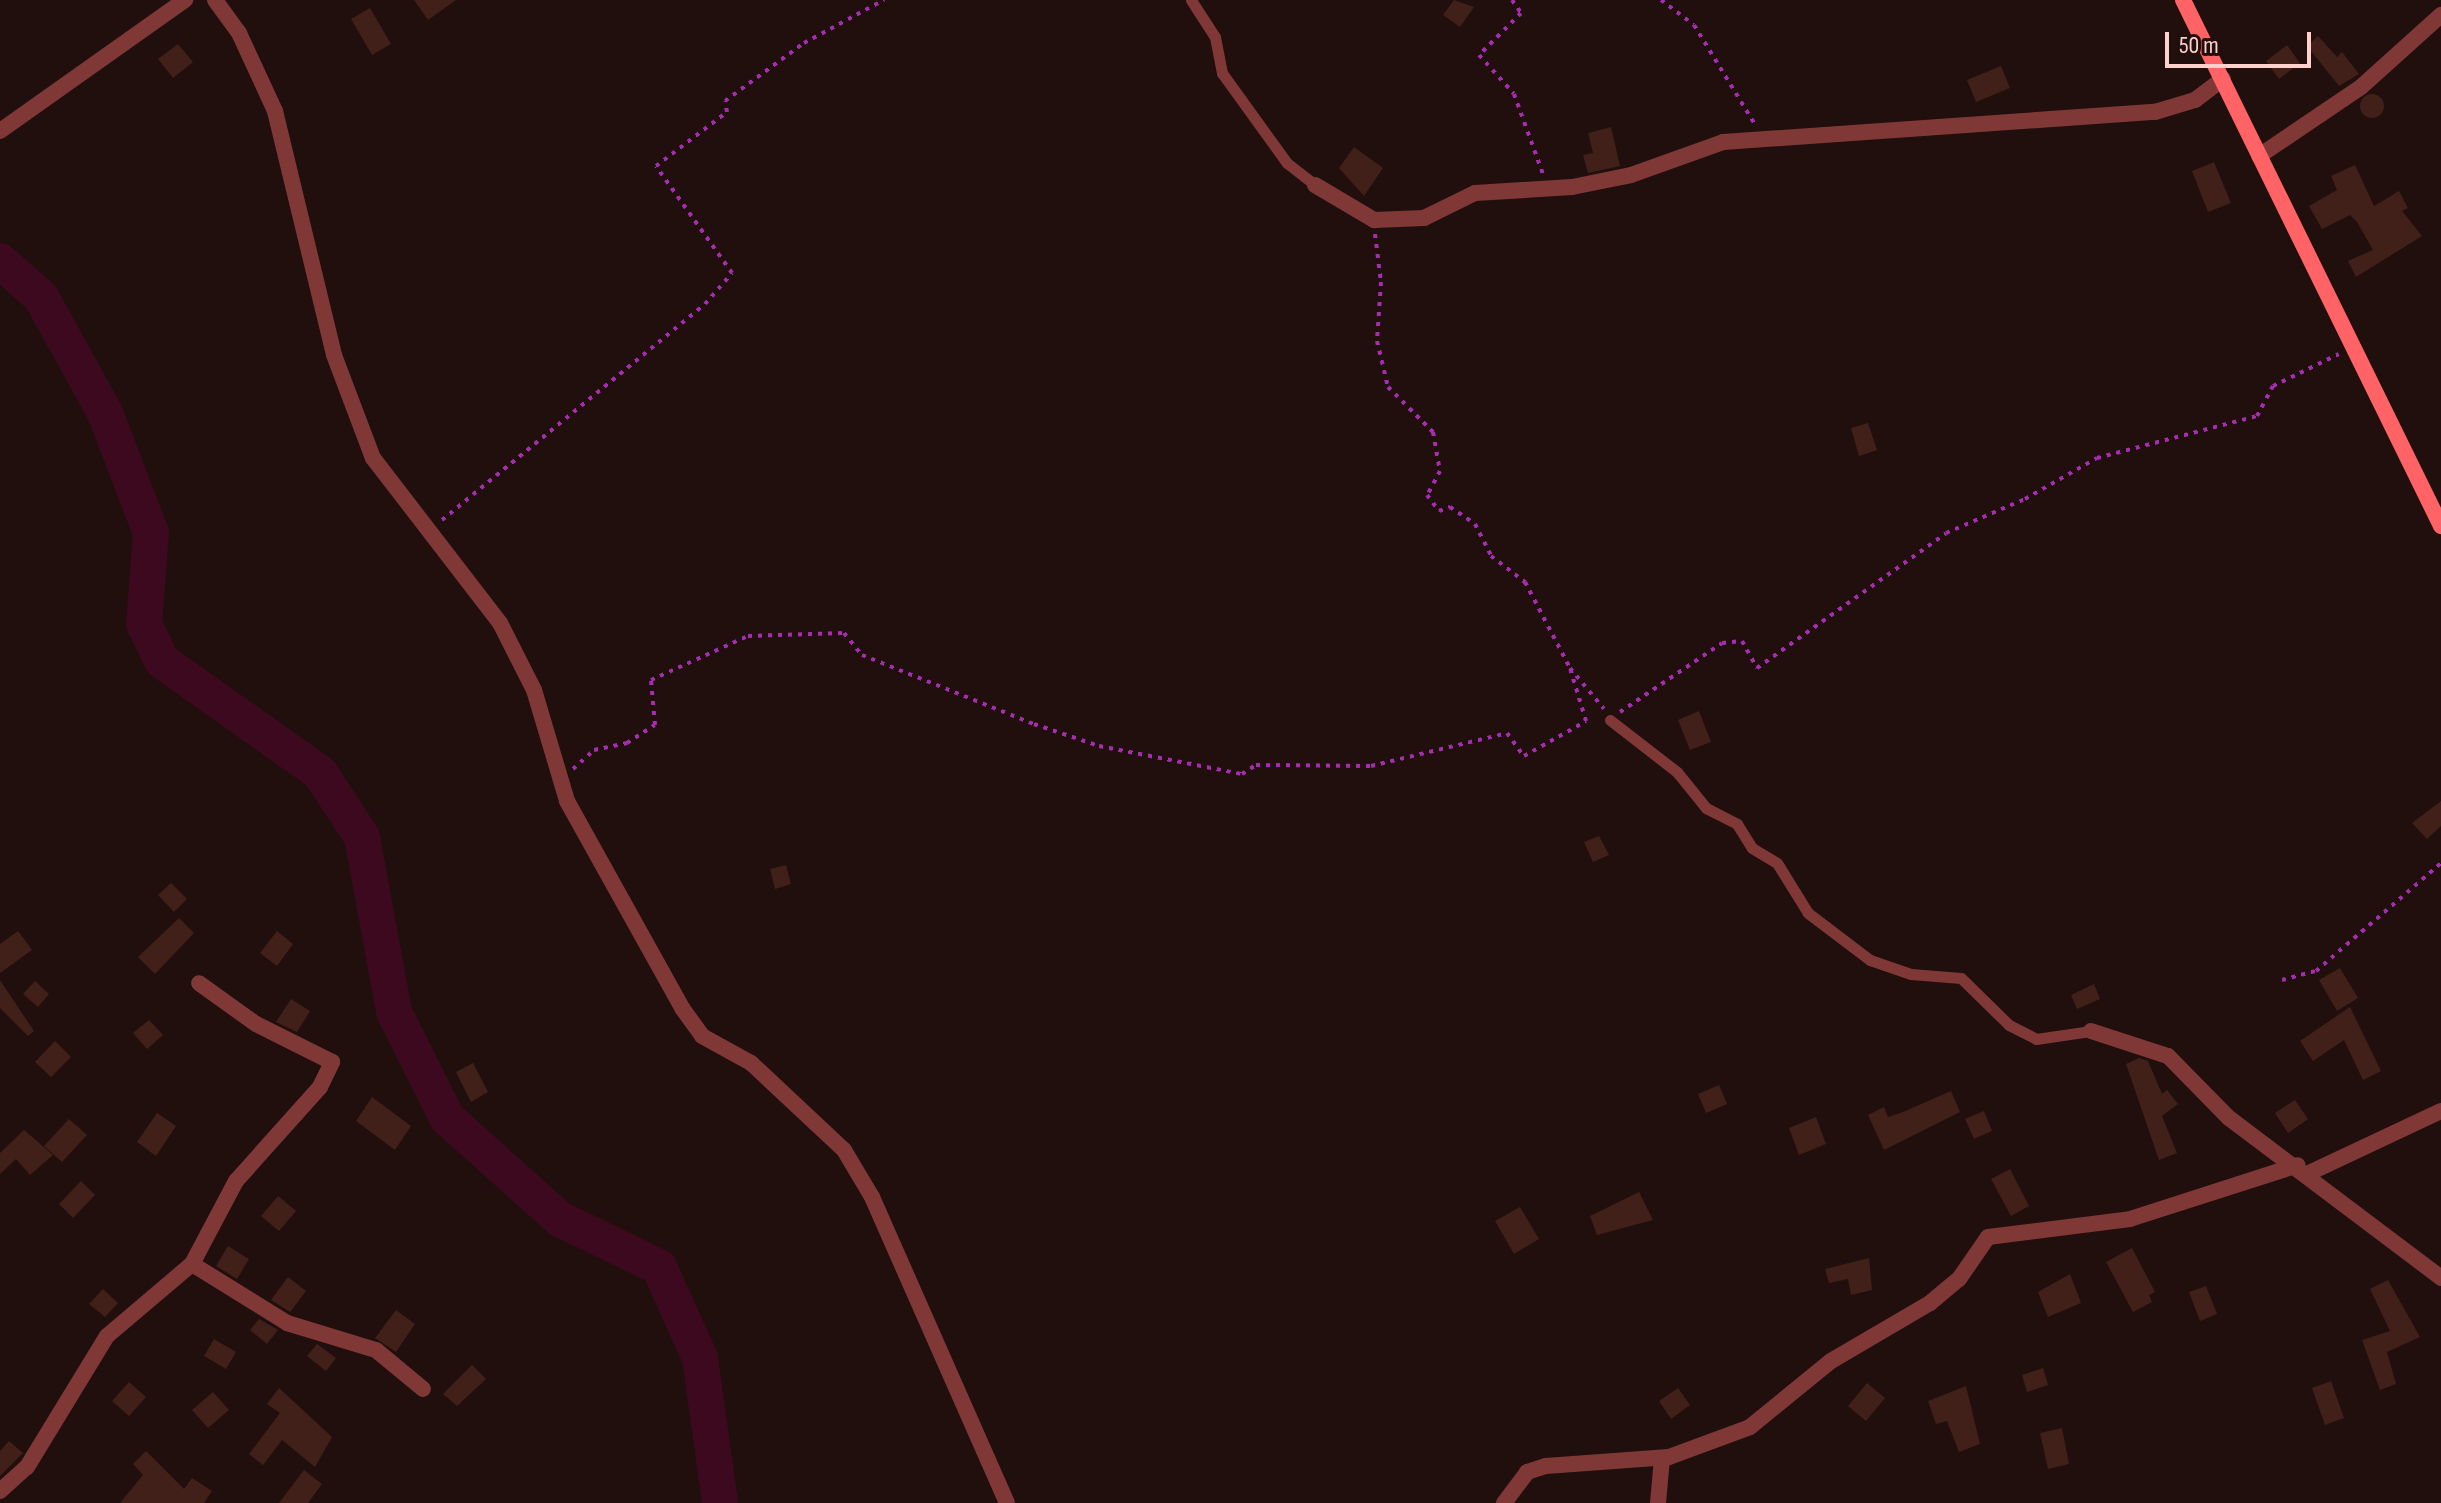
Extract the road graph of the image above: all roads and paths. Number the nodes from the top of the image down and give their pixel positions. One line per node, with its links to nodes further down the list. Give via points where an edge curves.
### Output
1 (185, 0): 10 (street)
2 (215, 0): 18 (street, via 239,33 275,111 334,355 373,458)
3 (884, 0): 18 (path, via 781,60 725,101 727,112 656,166 732,273 705,304)
4 (1191, 0): 13 (lane, via 1215,37 1222,73 1287,163)
5 (1512, 0): 14 (path, via 1521,13 1479,55 1514,94 1533,134)
6 (1661, 0): 11 (path, via 1694,25)
7 (2183, 0): 9 (street)
8 (2441, 15): 12 (street, via 2428,20 2361,87)
9 (2223, 79): 11 (street, via 2195,100 2155,112); 12 (street)
10 (0, 131)
11 (1762, 140): 14 (street, via 1723,142 1631,175)
12 (2259, 156): 16 (street)
13 (1315, 185): 15 (street)
14 (1547, 189): 15 (street, via 1475,193 1424,218)
15 (1374, 220): 19 (path, via 1381,282 1377,341 1388,387 1433,432 1440,471 1427,495 1439,511 1450,507 1475,524 1491,556 1525,582)
16 (2353, 347): 17 (street); 20 (path, via 2273,386 2257,416 2097,458 2025,499 1946,533 1757,668 1742,641 1722,643)
17 (2441, 526)
18 (432, 531): 21 (street, via 500,623 534,690)
19 (1570, 668): 20 (path, via 1596,693); 21 (path, via 1586,721 1524,756 1507,733 1371,766 1256,765 1242,774 1099,746 1034,724 862,655 844,633 748,636 651,680 655,725 627,743 594,750)
20 (1610, 720): 25 (lane, via 1677,772 1706,808 1737,824 1752,848 1777,863 1808,913 1870,960 1911,974 1961,978 2009,1025 2036,1039)
21 (562, 779): 33 (street, via 575,818 702,1036 751,1063 844,1150 865,1185)
22 (2441, 863): 23 (path, via 2316,971)
23 (2282, 980)
24 (199, 983): 28 (street, via 256,1024 332,1062 320,1087 236,1181)
25 (2091, 1031): 27 (street, via 2168,1056 2229,1118)
26 (2441, 1111): 27 (street)
27 (2302, 1170): 29 (street); 31 (street, via 2130,1219 1988,1237 1959,1279 1921,1310 1831,1361 1775,1412 1721,1443)
28 (192, 1264): 30 (street, via 287,1323 376,1350); 32 (street, via 107,1336 27,1467)
29 (2441, 1278)
30 (423, 1389)
31 (1662, 1458): 34 (street, via 1546,1466 1527,1472); 35 (street)
32 (0, 1491)
33 (1007, 1503)
34 (1504, 1503)
35 (1658, 1503)

